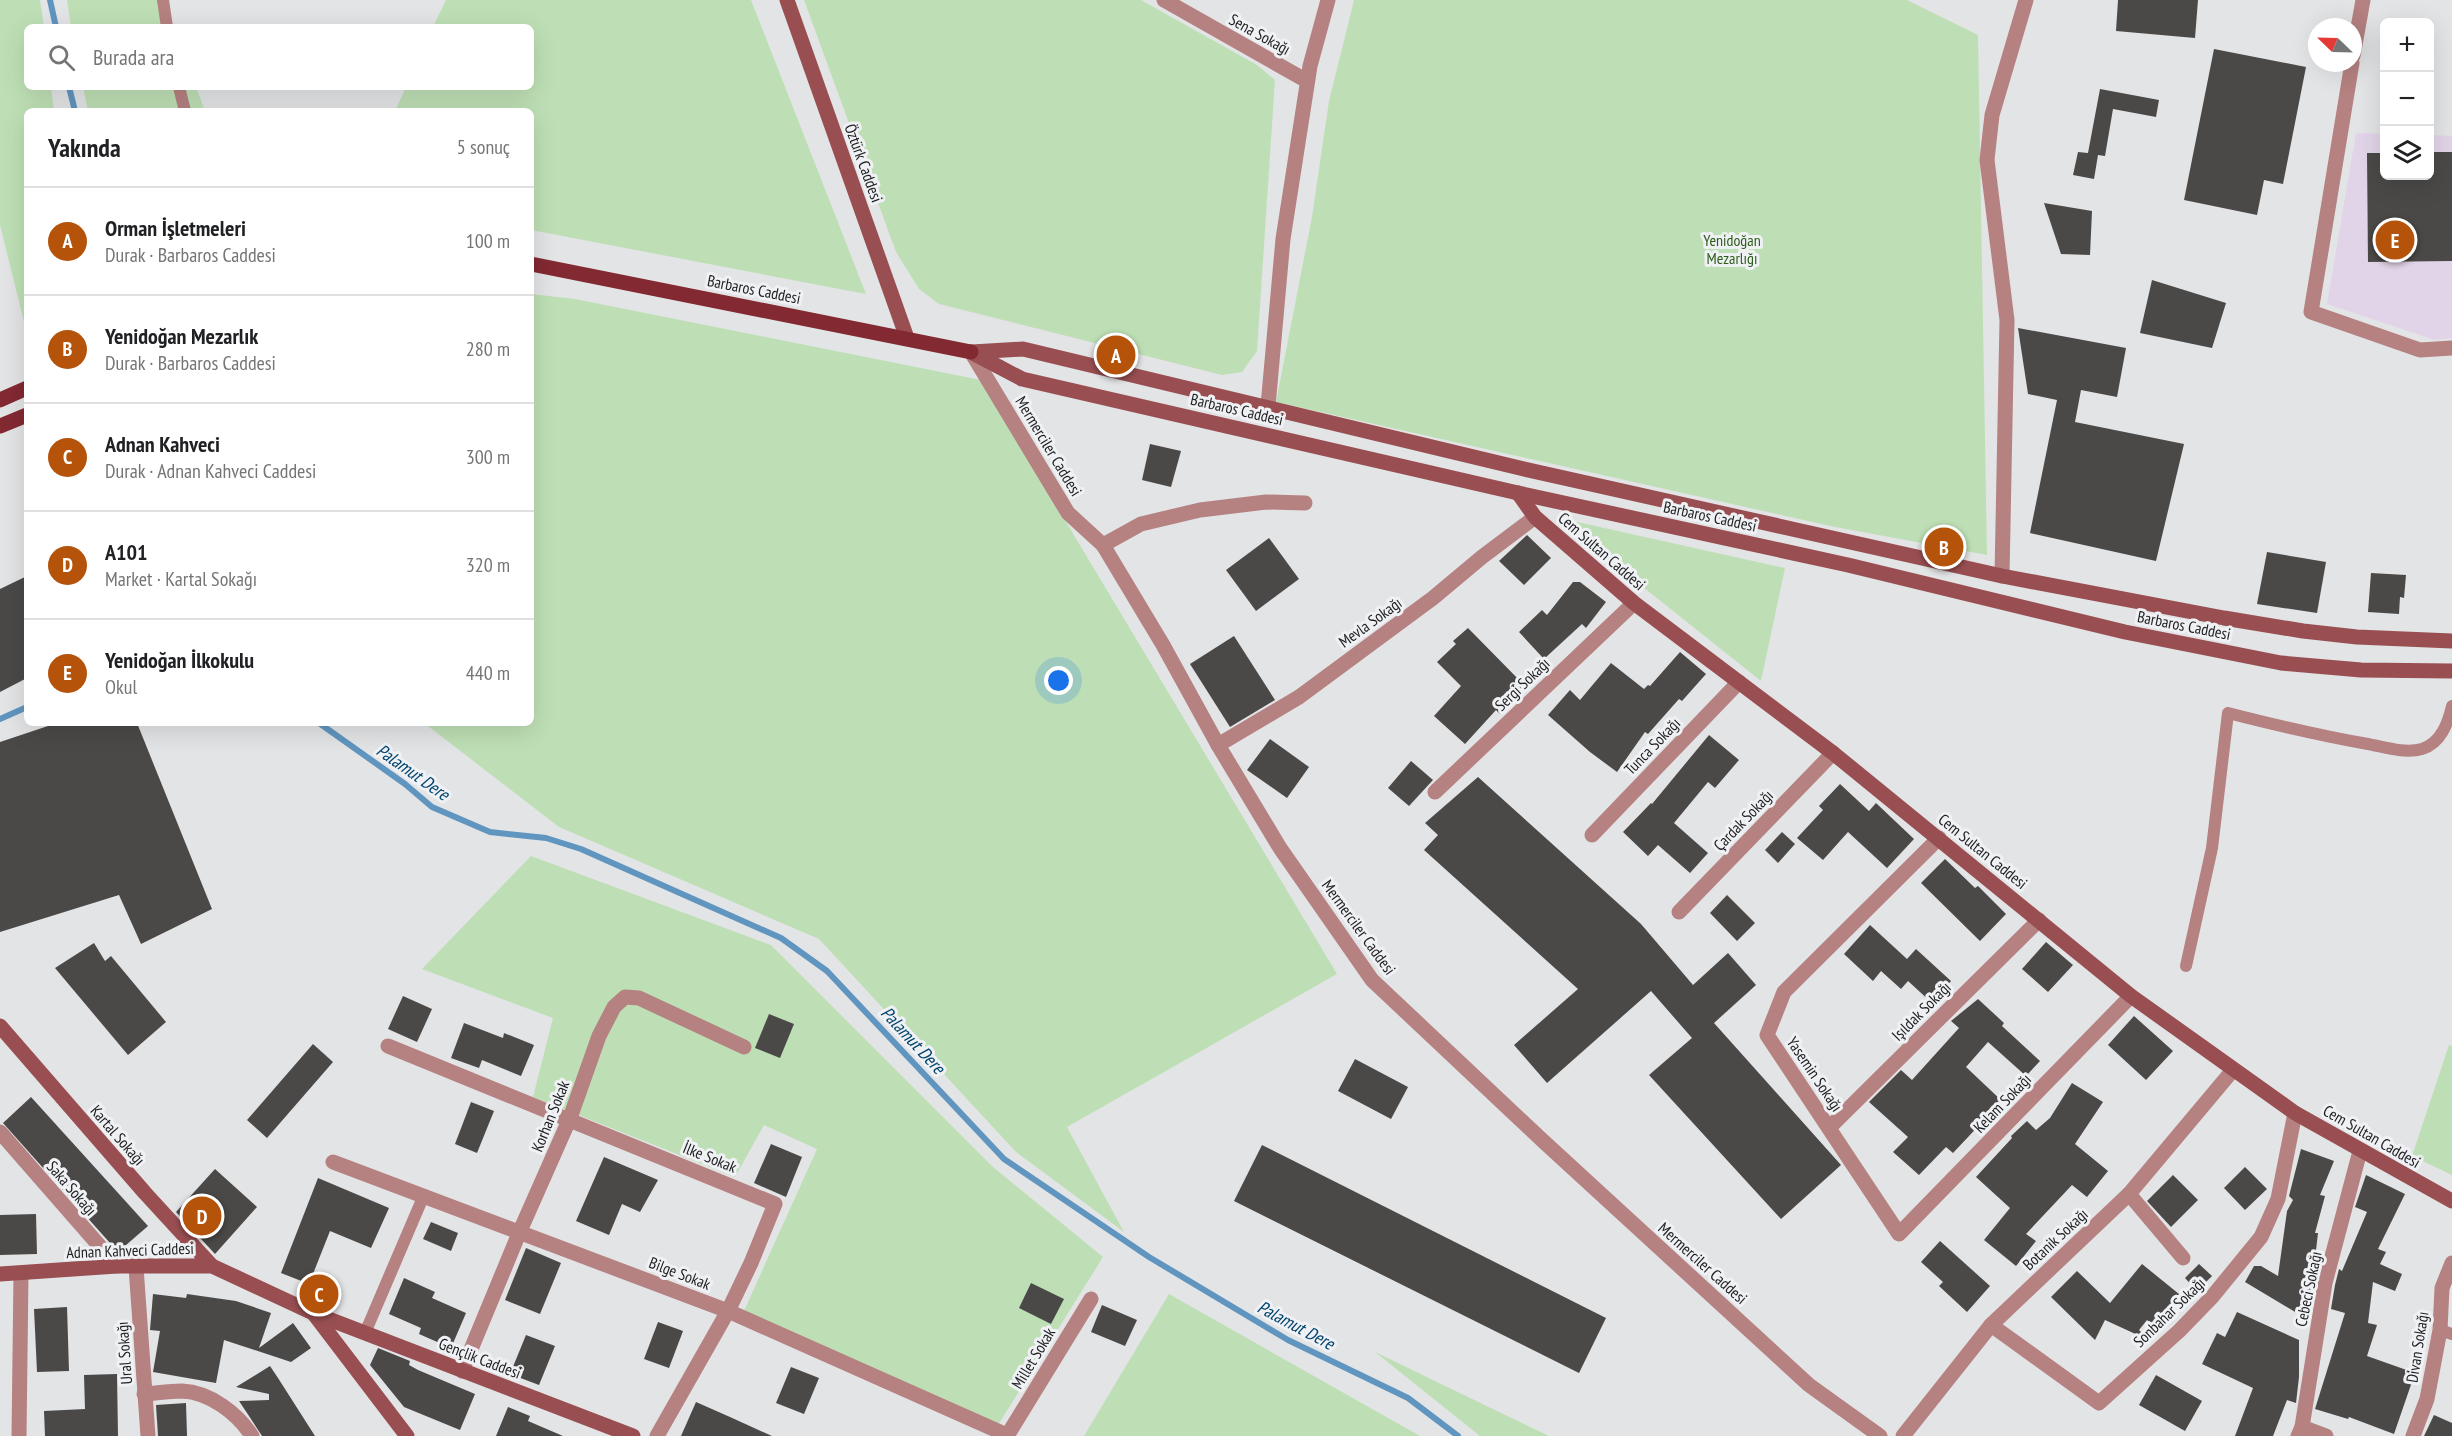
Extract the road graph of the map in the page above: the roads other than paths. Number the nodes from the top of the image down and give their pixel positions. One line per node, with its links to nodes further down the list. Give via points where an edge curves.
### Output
1 (163, 0): 8 (lane)
2 (787, 0): 14 (main road, Öztürk Caddesi)
3 (1164, 0): 10 (street, Sena Sokağı)
4 (1328, 0): 10 (street)
5 (2026, 0): 28 (street, via 1992,115 1987,160 2007,320)
6 (2363, 0): 7 (street)
7 (2360, 18)
8 (167, 24)
9 (2351, 72): 15 (street, via 2311,312 2420,350)
10 (1307, 81): 19 (street, via 1283,240)
11 (180, 90): 12 (lane)
12 (184, 108)
13 (534, 265): 14 (main road, Barbaros Caddesi)
14 (907, 338): 16 (main road, Barbaros Caddesi)
15 (2452, 348)
16 (971, 352): 19 (main road, Barbaros Caddesi, via 1023,349); 22 (main road, Barbaros Caddesi, via 1022,379); 27 (street, Mermerciler Caddesi, via 1068,513)
17 (24, 389): 18 (main road)
18 (0, 400)
19 (1268, 406): 22 (main road); 23 (main road, Barbaros Caddesi)
20 (24, 416): 21 (main road)
21 (0, 426)
22 (1256, 431): 24 (main road, Barbaros Caddesi)
23 (1524, 469): 24 (main road); 28 (main road, Barbaros Caddesi)
24 (1518, 493): 26 (main road, Cem Sultan Caddesi); 31 (main road, Barbaros Caddesi, via 1848,565 2125,632 2270,660 2361,670)
25 (1305, 503): 27 (street, via 1266,502 1200,510 1141,524)
26 (1535, 518): 29 (main road, Cem Sultan Caddesi); 34 (street, Mevla Sokağı, via 1299,697)
27 (1103, 544): 34 (street, Mermerciler Caddesi)
28 (2002, 576): 30 (main road, Barbaros Caddesi, via 2303,630 2357,637)
29 (1634, 603): 32 (main road, Cem Sultan Caddesi); 36 (street, Sergi Sokağı)
30 (2452, 641)
31 (2452, 670)
32 (1739, 682): 35 (main road, Cem Sultan Caddesi); 37 (street, Tunca Sokağı)
33 (2452, 706): 41 (lane, via 2447,727 2429,746 2414,750 2314,735 2228,713 2212,848)
34 (1218, 745): 81 (street, Mermerciler Caddesi, via 1280,848 1372,980 1809,1385)
35 (1833, 753): 38 (main road, Cem Sultan Caddesi); 39 (street, Çardak Sokağı)
36 (1435, 792)
37 (1592, 835)
38 (1939, 838): 40 (main road, Cem Sultan Caddesi); 49 (street, Yasemin Sokağı, via 1784,992 1767,1035)
39 (1679, 912)
40 (2039, 920): 42 (main road, Cem Sultan Caddesi); 49 (street, Işıldak Sokağı)
41 (2186, 966)
42 (2131, 996): 46 (main road, Cem Sultan Caddesi); 57 (street, Kelam Sokağı)
43 (0, 1026): 61 (main road, Kartal Sokağı)
44 (388, 1046): 48 (street, İlke Sokak)
45 (744, 1047): 48 (street, Korhan Sokak, via 639,998 625,997 614,1007 599,1036)
46 (2233, 1070): 47 (main road, Cem Sultan Caddesi); 53 (street, Botanik Sokağı)
47 (2295, 1113): 51 (main road, Cem Sultan Caddesi); 68 (street, Sonbahar Sokağı, via 2278,1198 2262,1237 2179,1331 2099,1403)
48 (570, 1118): 56 (street, Korhan Sokak); 66 (street, İlke Sokak, via 775,1204)
49 (1830, 1127): 57 (street, Yasemin Sokağı)
50 (0, 1132): 60 (street, Saka Sokağı)
51 (2360, 1150): 55 (main road, Cem Sultan Caddesi); 73 (street, Cebeci Sokağı, via 2325,1283)
52 (333, 1162): 54 (street, Bilge Sokak)
53 (2128, 1194): 58 (street, Sonbahar Sokağı); 68 (street, Botanik Sokağı)
54 (424, 1195): 56 (street, Bilge Sokak); 70 (lane)
55 (2452, 1201)
56 (520, 1230): 66 (street, Bilge Sokak); 71 (street, Korhan Sokak)
57 (1899, 1234)
58 (2183, 1258)
59 (2452, 1263): 69 (street, Divan Sokağı, via 2442,1288)
60 (117, 1266): 62 (main road, Adnan Kahveci Caddesi); 63 (main road, Adnan Kahveci Caddesi)
61 (212, 1266): 62 (main road, Adnan Kahveci Caddesi); 67 (main road, Adnan Kahveci Caddesi)
62 (136, 1267): 72 (street, Ural Sokağı)
63 (21, 1274): 64 (main road, Adnan Kahveci Caddesi); 74 (street)
64 (0, 1275)
65 (1090, 1299): 80 (street, Millet Sokak)
66 (728, 1311): 79 (street, İlke Sokak); 80 (street, Bilge Sokak)
67 (313, 1313): 70 (main road, Gençlik Caddesi); 77 (main road, Adnan Kahveci Caddesi)
68 (1990, 1325): 82 (street, Botanik Sokağı)
69 (2446, 1332): 84 (street, Divan Sokağı)
70 (365, 1333): 71 (main road, Gençlik Caddesi)
71 (462, 1371): 78 (main road, Gençlik Caddesi)
72 (144, 1394): 75 (street, Ural Sokağı); 76 (street, via 185,1391 216,1401 244,1423)
73 (2300, 1432): 83 (street)
74 (19, 1436)
75 (148, 1436)
76 (252, 1436)
77 (407, 1436)
78 (633, 1436)
79 (657, 1436)
80 (1007, 1436)
81 (1880, 1436)
82 (1903, 1436)
83 (2326, 1436)
84 (2413, 1436)

